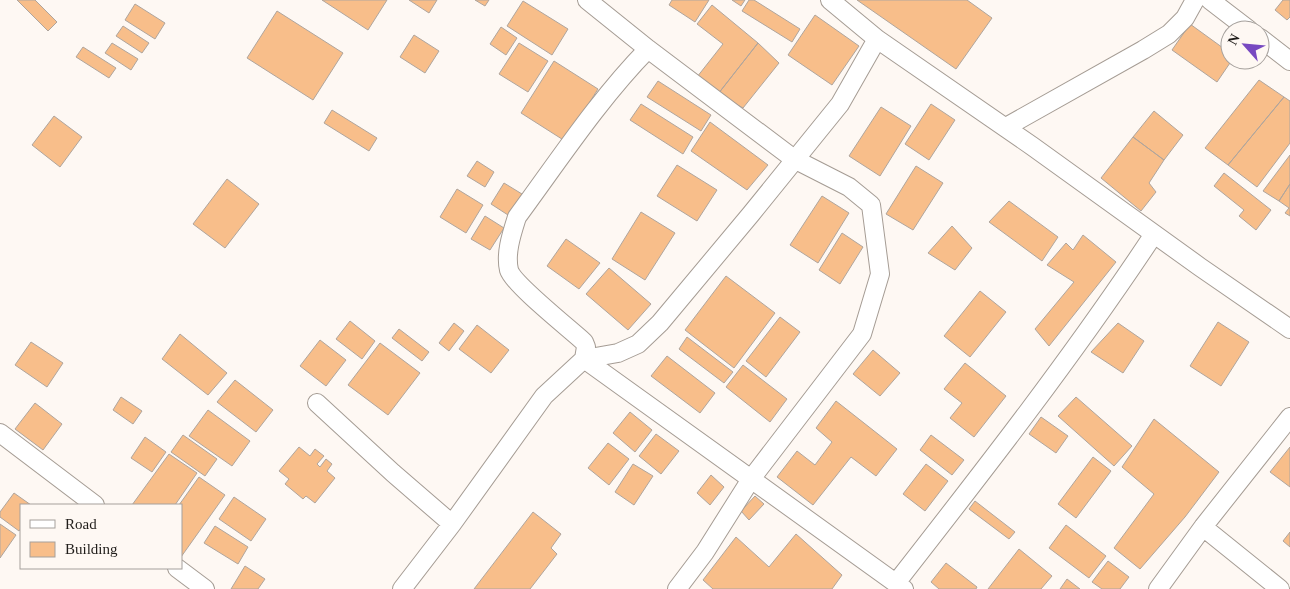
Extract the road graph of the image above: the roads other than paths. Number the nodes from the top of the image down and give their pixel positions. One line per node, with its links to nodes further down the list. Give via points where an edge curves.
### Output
1 (588, 0): 8 (street)
2 (830, 0): 6 (street)
3 (1195, 0): 10 (street, via 1185,18 1169,34)
4 (1210, 0): 5 (street)
5 (1237, 20)
6 (877, 39): 10 (street); 11 (street, via 840,104)
7 (1270, 46): 9 (street)
8 (648, 49): 11 (street); 14 (street, via 589,119 517,217 511,236 509,272 584,342)
9 (1290, 61)
10 (1006, 127): 12 (street)
11 (794, 159): 14 (street, via 660,323 638,344 618,353); 18 (street, via 849,187 871,205 880,274 862,334)
12 (1154, 234): 13 (street); 23 (street, via 1115,293)
13 (1290, 329)
14 (584, 359): 18 (street); 20 (street, via 544,396)
15 (317, 402): 20 (street)
16 (1290, 417): 21 (street)
17 (0, 433): 19 (street)
18 (751, 479): 23 (street); 26 (street, via 705,552)
19 (94, 504)
20 (452, 524): 25 (street)
21 (1203, 527): 27 (street); 28 (street)
22 (178, 569): 24 (street)
23 (900, 586)
24 (205, 589)
25 (402, 589)
26 (677, 589)
27 (1158, 589)
28 (1280, 589)

